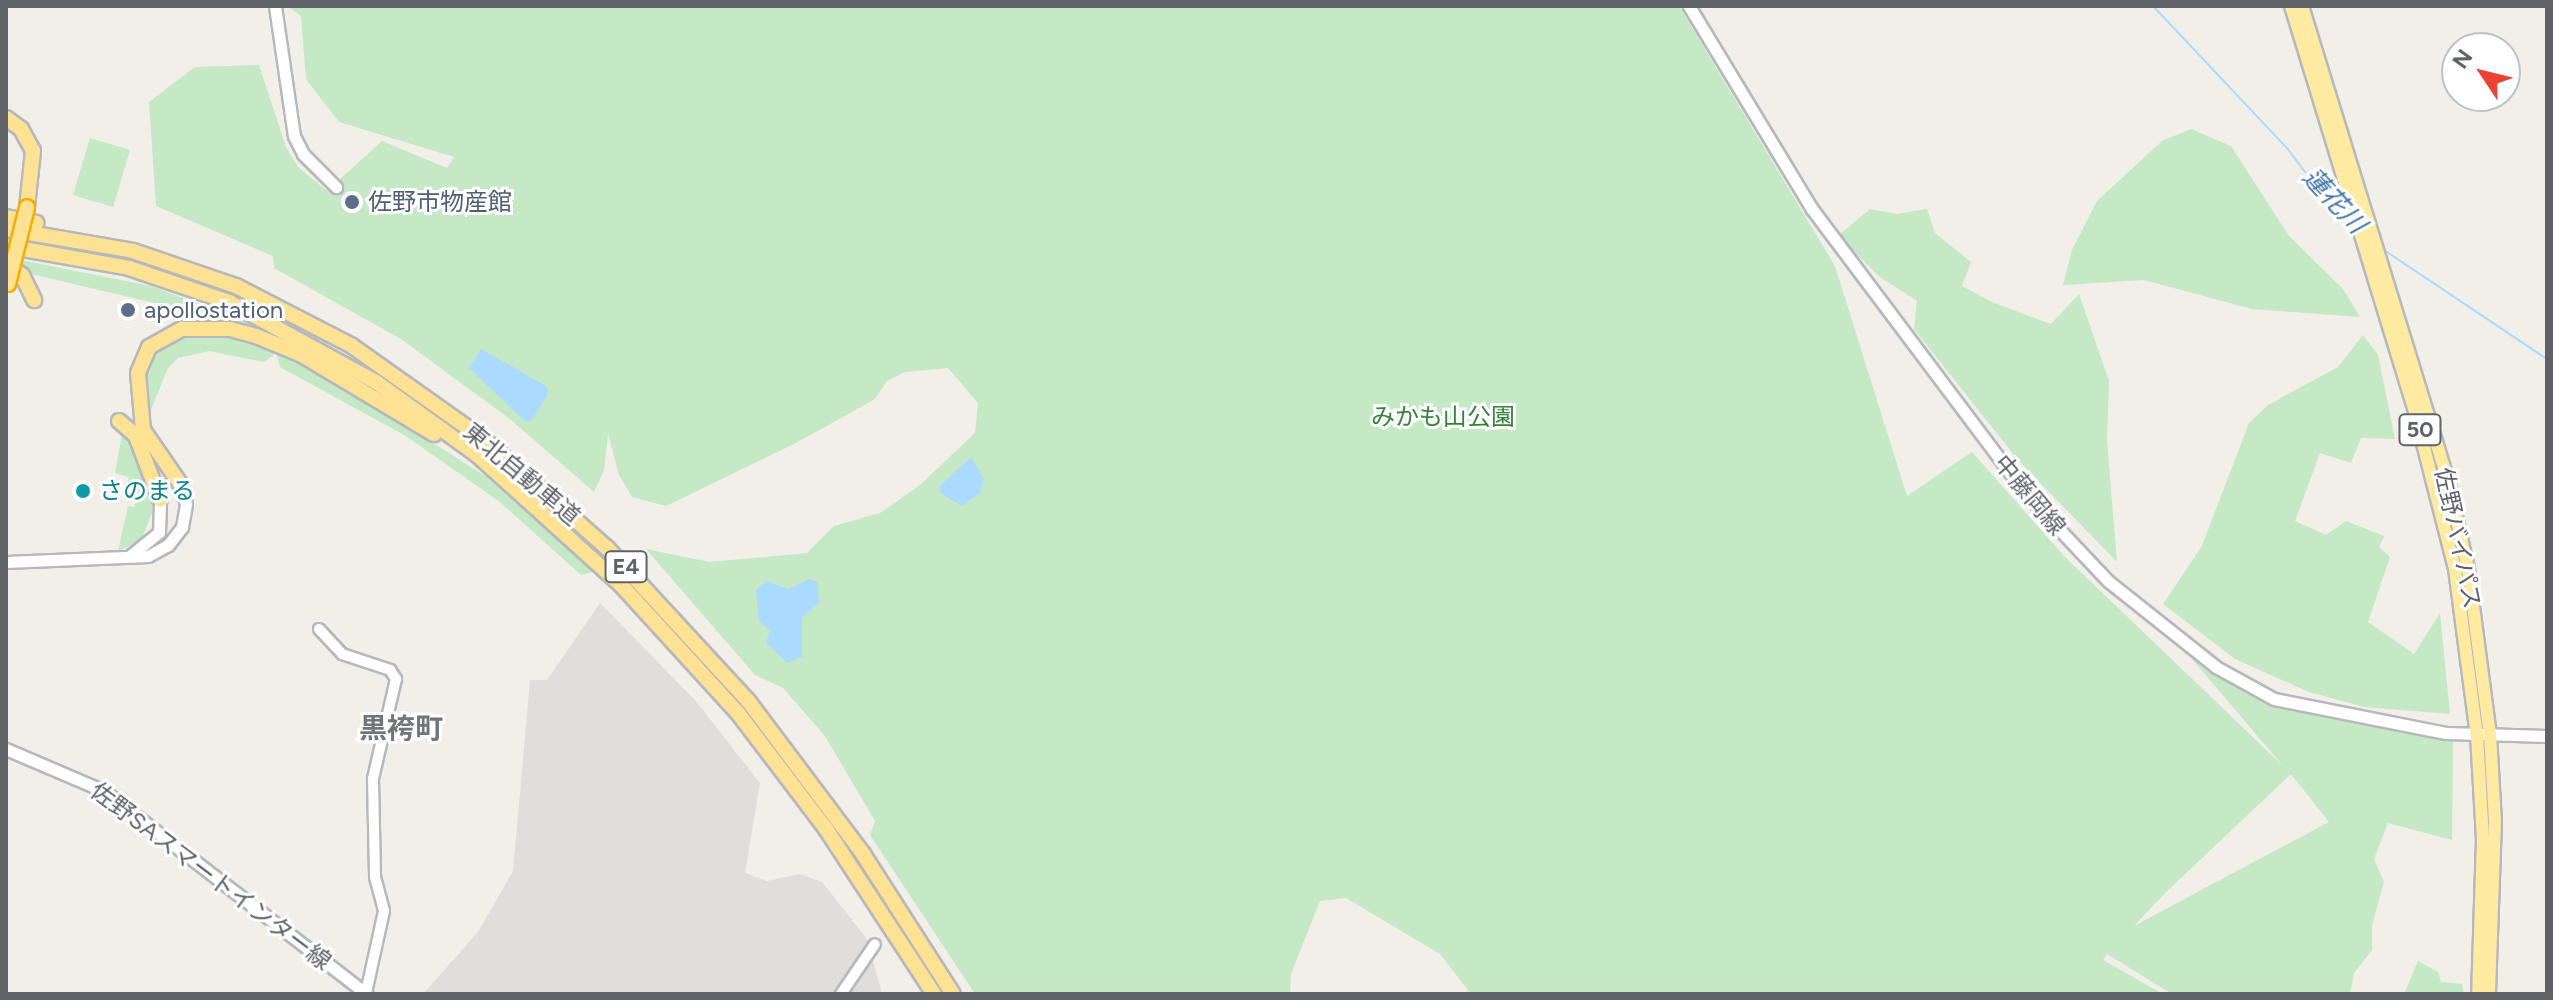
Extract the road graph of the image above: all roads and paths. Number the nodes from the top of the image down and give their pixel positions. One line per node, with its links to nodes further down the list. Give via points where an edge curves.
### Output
1 (275, 6): 7 (main road, via 294,136 303,154)
2 (1689, 6): 23 (main road, 中藤岡線, via 1812,209 2025,493 2108,581 2216,667 2274,699 2331,714)
3 (2291, 6): 23 (highway, 佐野バイパス / 50, via 2433,476)
4 (2302, 6): 23 (highway, 佐野バイパス / 50, via 2448,481 2468,568)
5 (6, 118): 8 (highway, via 21,129 33,151)
6 (6, 126): 8 (highway, via 26,152)
7 (336, 187)
8 (24, 207): 12 (highway); 14 (highway, bridge)
9 (6, 217): 13 (highway, via 135,243 163,252)
10 (6, 229): 13 (highway, 東北自動車道 / E4, via 102,243)
11 (6, 246): 17 (highway, 東北自動車道 / E4, via 129,268 253,313 376,382)
12 (6, 266): 15 (highway, via 22,275)
13 (184, 267): 30 (highway, 東北自動車道 / E4, via 286,310 386,368 486,441 607,548 714,660 789,752 863,854)
14 (7, 288)
15 (34, 300)
16 (119, 421): 19 (highway, via 136,436)
17 (509, 481): 18 (highway, via 302,355 230,329 194,327 157,340 144,353 138,373 143,430); 29 (highway, 東北自動車道 / E4, via 621,585 738,713 834,840)
18 (181, 485): 20 (main road, via 186,517 175,537 148,556)
19 (160, 500): 20 (main road, via 161,520 152,542)
20 (123, 558): 21 (main road)
21 (6, 562)
22 (319, 629): 27 (street, via 342,654 390,670 396,679 373,779 375,877 384,911)
23 (2484, 735): 24 (main road, 中藤岡線); 31 (highway, 佐野バイパス / 50); 32 (highway, 佐野バイパス / 50, via 2495,830)
24 (2547, 736)
25 (6, 749): 27 (main road, 佐野SAスマートインター線, via 104,791)
26 (875, 944): 28 (street)
27 (367, 994)
28 (841, 994)
29 (934, 994)
30 (953, 994)
31 (2478, 994)
32 (2489, 994)

